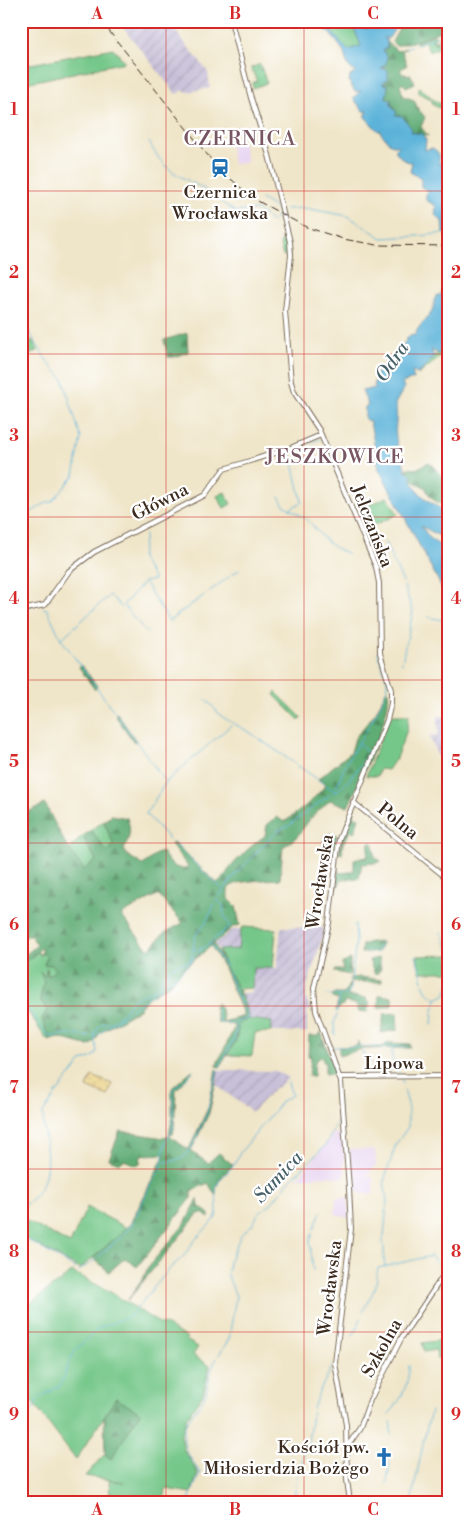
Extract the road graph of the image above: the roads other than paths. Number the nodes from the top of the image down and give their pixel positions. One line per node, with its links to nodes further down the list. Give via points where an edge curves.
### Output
1 (230, 21): 2 (main road, Jelczańska, via 269,155 290,242 284,311 289,375 294,392)
2 (321, 435): 3 (main road, Główna, via 224,469 205,494 103,545 69,571 45,605); 4 (main road, Jelczańska, via 378,575 380,653)
3 (21, 610)
4 (391, 698): 5 (main road, Wrocławska, via 387,720)
5 (353, 802): 6 (main road, Polna); 8 (main road, Wrocławska, via 339,839 329,923 314,983 316,1011)
6 (449, 880)
7 (449, 1076): 8 (main road, Lipowa)
8 (340, 1077): 10 (main road, Wrocławska, via 351,1223 336,1362 344,1400)
9 (449, 1267): 11 (main road, Szkolna, via 402,1337)
10 (347, 1439): 11 (main road); 12 (main road, Wrocławska)
11 (352, 1441): 12 (main road, Szkolna)
12 (347, 1447): 13 (main road, Wrocławska)
13 (350, 1502)

